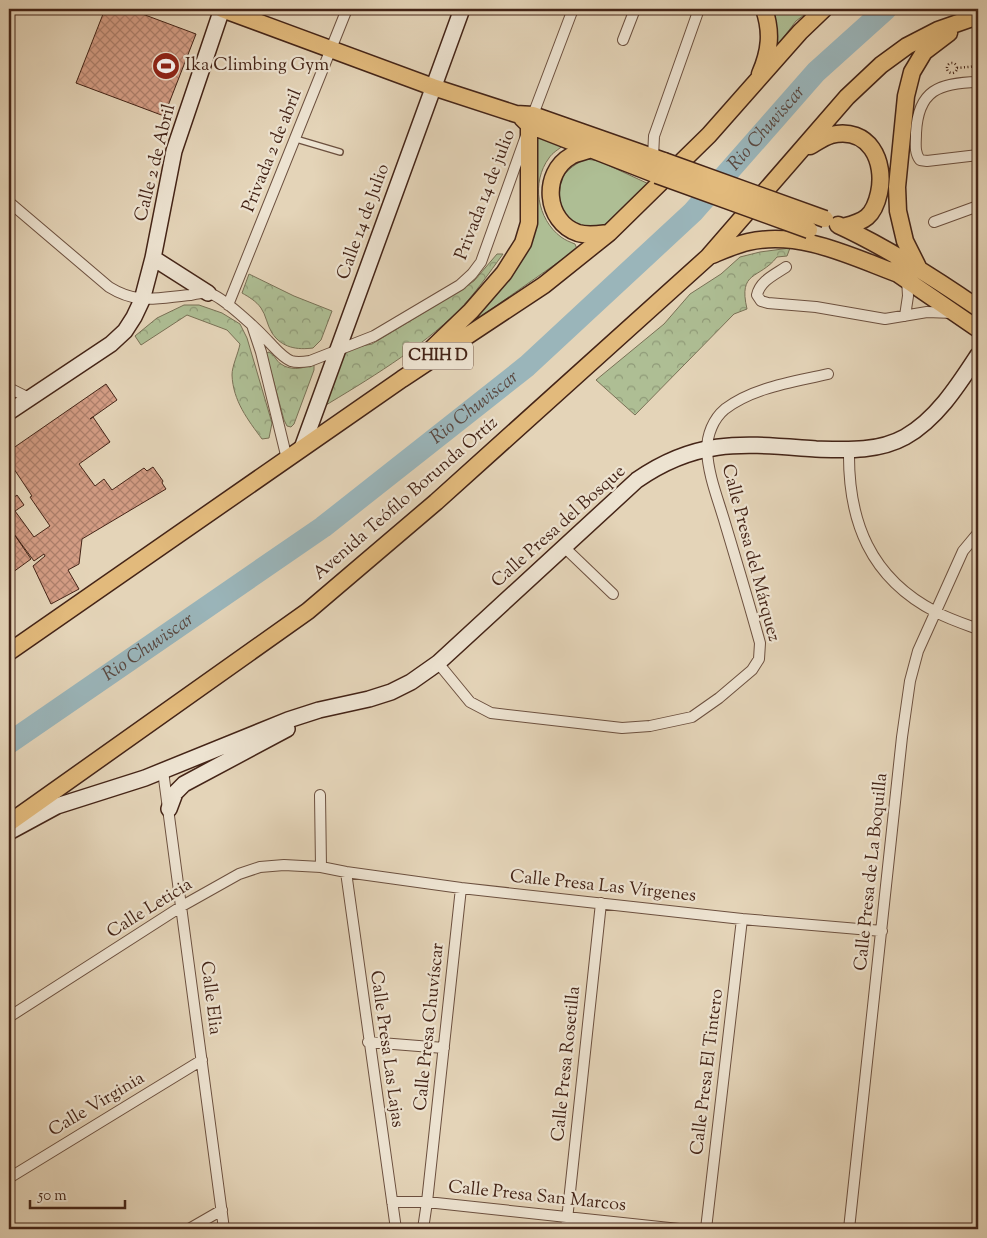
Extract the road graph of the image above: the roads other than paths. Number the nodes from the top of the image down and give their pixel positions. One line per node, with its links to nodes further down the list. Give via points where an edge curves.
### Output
1 (222, 9): 11 (main road); 28 (street, Calle 2 de Abril, via 174,151)
2 (347, 9): 11 (street, Privada 2 de abril)
3 (462, 9): 14 (street, Calle 14 de Julio)
4 (573, 9): 15 (street, Privada 14 de julio)
5 (635, 9): 10 (street)
6 (699, 9): 21 (street, via 654,136)
7 (764, 9): 13 (main road, via 770,41 766,60)
8 (824, 9): 13 (main road, CHIH D)
9 (974, 17): 18 (main road, Avenida Teófilo Borunda Ortíz, via 907,46 881,65 847,97); 30 (main road, via 924,52 912,72 906,96 897,187)
10 (623, 40)
11 (331, 49): 14 (main road); 16 (street, Privada 2 de abril)
12 (978, 82): 20 (street, via 952,84 934,90 923,101 917,128 917,156 920,160 927,160)
13 (754, 86): 26 (main road, CHIH D, via 709,136)
14 (433, 87): 15 (main road); 39 (street, Calle 14 de Julio)
15 (531, 120): 17 (main road); 21 (main road); 39 (street, Privada 14 de julio, via 481,262 472,274 374,336); 43 (main road, via 529,223 523,243 504,273 471,311)
16 (296, 139): 19 (lane, Privada 2 de abril); 33 (street, Privada 2 de abril)
17 (589, 150): 21 (main road); 26 (main road, via 571,156 559,166 550,199 554,212 564,225 578,233)
18 (802, 150): 25 (main road, via 830,135 848,134 863,139 877,155 881,171 876,204 868,216); 27 (main road, Avenida Teófilo Borunda Ortíz)
19 (340, 152)
20 (978, 155)
21 (658, 165): 25 (main road, bridge); 30 (main road, bridge)
22 (9, 202): 32 (street, via 109,287)
23 (978, 206): 24 (street)
24 (934, 222)
25 (842, 227): 30 (main road, via 873,242)
26 (609, 233): 43 (main road, CHIH D, via 544,285)
27 (708, 257): 30 (main road, via 749,241 799,240); 62 (main road, Avenida Teófilo Borunda Ortíz, via 436,502 308,611)
28 (153, 258): 31 (street); 32 (street, Calle 2 de Abril)
29 (786, 267): 36 (street, via 758,288 757,295 761,301 885,319)
30 (908, 274): 34 (main road); 35 (main road); 36 (street)
31 (208, 293): 32 (street); 33 (street)
32 (142, 300): 45 (street, Calle 2 de Abril, via 125,331 111,344)
33 (228, 305): 37 (street)
34 (978, 308)
35 (957, 314): 36 (street, via 927,312); 38 (main road)
36 (905, 316)
37 (252, 325): 39 (street, via 290,360 310,361); 50 (street, via 264,361)
38 (978, 329)
39 (337, 350): 47 (street, Calle 14 de Julio)
40 (978, 355): 42 (street, Calle Presa del Bosque)
41 (828, 374): 48 (street, via 745,397 724,410 714,422)
42 (971, 375): 49 (street, Calle Presa del Bosque, via 923,424 905,437 883,446)
43 (402, 379): 47 (main road, CHIH D)
44 (9, 388): 45 (street)
45 (29, 398): 46 (street, Calle 2 de Abril)
46 (9, 412)
47 (302, 448): 50 (main road, CHIH D)
48 (707, 448): 49 (street, Calle Presa del Bosque, via 758,445); 52 (street, Calle Presa del Bosque, via 672,458 653,468); 57 (street, Calle Presa del Márquez, via 712,477 760,643 759,659 752,670 720,698 692,717 650,726 622,728 513,716 491,713 470,702)
49 (850, 451): 54 (street, via 853,506 862,535 882,569 898,587)
50 (287, 459): 56 (main road, CHIH D)
51 (978, 533): 54 (street, Calle Presa de La Boquilla, via 963,551)
52 (564, 547): 53 (street); 57 (street, Calle Presa del Bosque)
53 (613, 594)
54 (936, 612): 55 (street); 70 (street, Calle Presa de La Boquilla, via 918,651 910,681)
55 (978, 629)
56 (9, 652)
57 (438, 663): 58 (street, Calle Presa del Bosque, via 391,692)
58 (319, 710): 59 (street, Calle Presa del Bosque); 61 (street, via 184,784 175,793)
59 (163, 770): 61 (street, Calle Elia); 63 (street, Calle Presa del Bosque, via 124,786 57,806)
60 (320, 795): 64 (street)
61 (169, 808): 68 (street, Calle Elia)
62 (9, 823)
63 (9, 832)
64 (321, 868): 65 (street, Calle Presa Las Vírgenes); 68 (street, Calle Leticia, via 284,865 260,868 239,874)
65 (346, 872): 66 (street, Calle Presa Las Vírgenes); 72 (street, Calle Presa Las Lajas)
66 (460, 888): 67 (street, Calle Presa Las Vírgenes); 73 (street, Calle Presa Chuvíscar)
67 (601, 903): 69 (street, Calle Presa Las Vírgenes); 79 (street, Calle Presa Rosetilla)
68 (182, 906): 71 (street, Calle Leticia); 74 (street, Calle Elia)
69 (742, 919): 70 (street, Calle Presa Las Vírgenes); 86 (street, Calle Presa El Tintero)
70 (882, 931): 87 (street, Calle Presa de La Boquilla)
71 (9, 1017)
72 (368, 1042): 73 (street); 76 (street, Calle Presa Las Lajas)
73 (444, 1048): 77 (street, Calle Presa Chuvíscar)
74 (202, 1060): 75 (street, Calle Virginia); 78 (street, Calle Elia)
75 (9, 1178)
76 (392, 1202): 77 (street, Calle Presa San Marcos); 82 (street, Calle Presa Las Lajas)
77 (427, 1202): 79 (street, Calle Presa San Marcos); 83 (street, Calle Presa Chuvíscar)
78 (222, 1210): 80 (street); 81 (street, Calle Elia)
79 (567, 1217): 84 (street, Calle Presa Rosetilla); 85 (street, Calle Presa San Marcos)
80 (190, 1229)
81 (224, 1229)
82 (396, 1229)
83 (423, 1229)
84 (566, 1229)
85 (679, 1229)
86 (706, 1229)
87 (849, 1229)

